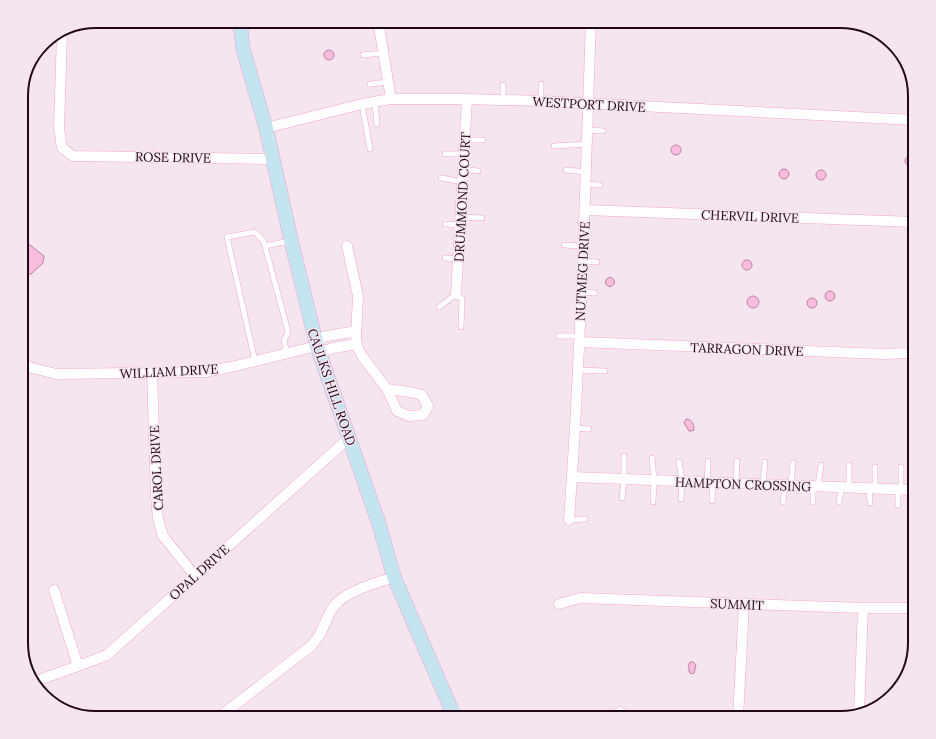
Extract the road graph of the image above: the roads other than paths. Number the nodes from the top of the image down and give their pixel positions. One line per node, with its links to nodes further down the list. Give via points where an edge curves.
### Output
1 (241, 28): 20 (main road, CAULKS HILL ROAD, via 243,49)
2 (379, 28): 5 (street)
3 (591, 28): 17 (street, NUTMEG DRIVE)
4 (62, 37): 30 (street, ROSE DRIVE, via 59,128 62,148 73,156)
5 (383, 53): 6 (lane); 7 (street)
6 (363, 54)
7 (388, 82): 8 (lane); 11 (street)
8 (370, 84)
9 (541, 84): 14 (lane)
10 (503, 85): 13 (lane)
11 (390, 99): 12 (street, WESTPORT DRIVE); 15 (street, WESTPORT DRIVE)
12 (467, 99): 13 (street, WESTPORT DRIVE); 23 (street, DRUMMOND COURT)
13 (503, 100): 14 (street, WESTPORT DRIVE)
14 (541, 101): 17 (street, WESTPORT DRIVE)
15 (375, 102): 16 (street, WESTPORT DRIVE); 19 (lane)
16 (362, 104): 20 (street, WESTPORT DRIVE); 27 (lane)
17 (588, 104): 18 (street, WESTPORT DRIVE); 21 (street, NUTMEG DRIVE)
18 (908, 120)
19 (377, 124)
20 (266, 128): 30 (main road, CAULKS HILL ROAD)
21 (588, 130): 22 (lane); 25 (street, NUTMEG DRIVE)
22 (603, 131)
23 (465, 140): 24 (lane); 29 (street, DRUMMOND COURT)
24 (483, 140)
25 (587, 144): 26 (lane); 34 (street, NUTMEG DRIVE)
26 (554, 146)
27 (370, 149)
28 (446, 154): 29 (lane)
29 (464, 154): 31 (street, DRUMMOND COURT)
30 (273, 158): 44 (main road, CAULKS HILL ROAD)
31 (464, 169): 32 (lane); 36 (street, DRUMMOND COURT)
32 (478, 170)
33 (566, 170): 34 (lane)
34 (586, 172): 37 (street, NUTMEG DRIVE)
35 (441, 178): 36 (lane)
36 (463, 182): 41 (street, DRUMMOND COURT)
37 (586, 184): 38 (lane); 39 (street, NUTMEG DRIVE)
38 (600, 185)
39 (584, 210): 42 (street, CHERVIL DRIVE); 48 (street, NUTMEG DRIVE)
40 (482, 218): 41 (lane)
41 (461, 221): 43 (lane); 50 (street, DRUMMOND COURT)
42 (908, 222)
43 (445, 224)
44 (291, 240): 46 (lane); 62 (main road, CAULKS HILL ROAD)
45 (564, 245): 48 (lane)
46 (265, 246): 63 (lane, via 288,332 284,341); 65 (lane, via 255,232 227,237)
47 (347, 246): 58 (street, via 358,296)
48 (583, 246): 51 (street, NUTMEG DRIVE)
49 (445, 258): 50 (lane)
50 (459, 259): 55 (street, DRUMMOND COURT)
51 (582, 261): 52 (lane); 53 (street, NUTMEG DRIVE)
52 (597, 262)
53 (581, 292): 54 (lane); 60 (street, NUTMEG DRIVE)
54 (595, 293)
55 (456, 294): 56 (lane); 57 (lane, via 462,299)
56 (439, 307)
57 (461, 327)
58 (356, 331): 61 (street); 62 (street, via 322,337)
59 (558, 336): 60 (lane)
60 (579, 339): 64 (street, TARRAGON DRIVE); 67 (street, NUTMEG DRIVE)
61 (357, 344): 62 (street, via 324,351); 70 (street, via 362,356)
62 (316, 346): 63 (street, WILLIAM DRIVE); 73 (main road, CAULKS HILL ROAD)
63 (287, 353): 65 (street, WILLIAM DRIVE)
64 (908, 353)
65 (256, 361): 69 (street, WILLIAM DRIVE, via 205,372)
66 (28, 367): 69 (street, WILLIAM DRIVE, via 56,374)
67 (577, 370): 68 (lane); 71 (street, NUTMEG DRIVE)
68 (605, 371)
69 (152, 372): 109 (street, CAROL DRIVE, via 158,519 163,536)
70 (387, 389)
71 (574, 428): 72 (lane); 85 (street, NUTMEG DRIVE)
72 (589, 429)
73 (349, 438): 109 (street, OPAL DRIVE); 110 (main road, CAULKS HILL ROAD, via 379,524)
74 (624, 456): 86 (lane)
75 (652, 458): 87 (lane)
76 (708, 461): 89 (lane)
77 (736, 461): 90 (lane)
78 (679, 462): 88 (lane)
79 (765, 462): 91 (lane)
80 (792, 463): 92 (lane)
81 (821, 465): 93 (lane)
82 (849, 465): 94 (lane)
83 (875, 467): 95 (lane)
84 (900, 467): 96 (lane)
85 (572, 478): 86 (street, HAMPTON CROSSING); 108 (street, NUTMEG DRIVE)
86 (624, 479): 87 (street, HAMPTON CROSSING); 98 (lane)
87 (654, 480): 88 (street, HAMPTON CROSSING); 101 (lane)
88 (682, 481): 89 (street, HAMPTON CROSSING); 99 (lane)
89 (710, 482): 90 (street, HAMPTON CROSSING); 100 (lane)
90 (736, 483): 91 (street, HAMPTON CROSSING)
91 (763, 484): 92 (street, HAMPTON CROSSING)
92 (788, 485): 93 (street, HAMPTON CROSSING); 102 (lane)
93 (816, 486): 94 (street, HAMPTON CROSSING); 103 (lane)
94 (846, 487): 95 (street, HAMPTON CROSSING); 104 (lane)
95 (872, 488): 96 (street, HAMPTON CROSSING); 105 (lane)
96 (899, 489): 97 (street, HAMPTON CROSSING); 106 (lane)
97 (908, 490)
98 (622, 498)
99 (681, 499)
100 (712, 501)
101 (654, 502)
102 (783, 502)
103 (813, 502)
104 (839, 502)
105 (870, 503)
106 (898, 505)
107 (585, 519): 108 (lane)
108 (569, 520)
109 (195, 576): 116 (street, OPAL DRIVE, via 107,655)
110 (394, 577): 119 (street, via 345,596 334,606 320,635 311,646); 120 (main road, CAULKS HILL ROAD)
111 (54, 590): 116 (street)
112 (559, 604): 113 (street, SUMMIT, via 580,598)
113 (744, 604): 114 (street, SUMMIT); 121 (street)
114 (863, 608): 115 (street, SUMMIT); 118 (street)
115 (908, 608)
116 (78, 666): 117 (street, OPAL DRIVE)
117 (39, 680)
118 (859, 708)
119 (227, 711)
120 (452, 711)
121 (738, 711)

